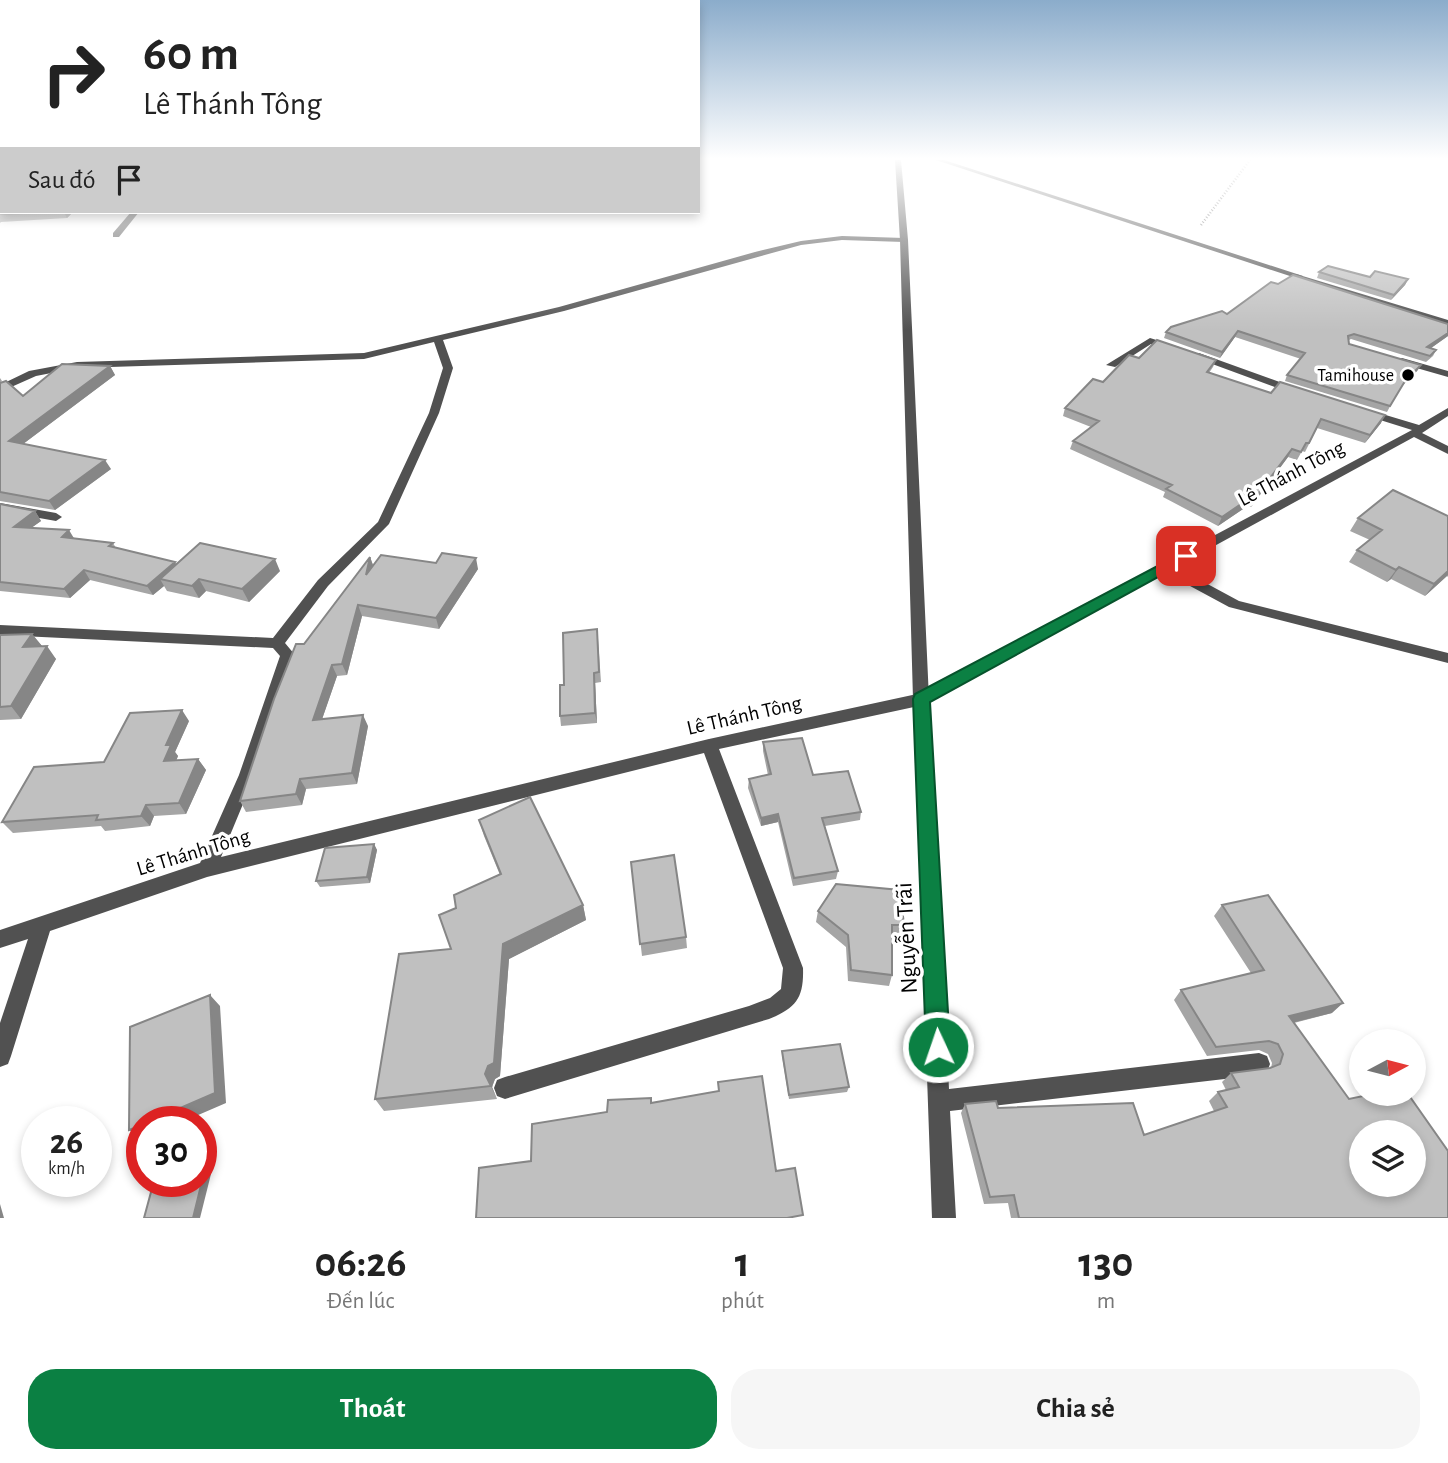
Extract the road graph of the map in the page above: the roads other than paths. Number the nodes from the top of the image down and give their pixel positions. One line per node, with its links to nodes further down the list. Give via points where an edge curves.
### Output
1 (131, 217): 4 (street)
2 (902, 217): 5 (street, Nguyễn Trãi)
3 (1117, 217): 6 (street)
4 (116, 235)
5 (904, 240): 7 (street, via 802,243); 25 (street, Nguyễn Trãi)
6 (1448, 323)
7 (437, 338): 13 (street, via 365,356 77,365 33,373); 23 (street, via 448,368 434,413 383,524 323,583)
8 (1181, 350): 11 (street, via 1150,341)
9 (1193, 354): 14 (street)
10 (1387, 356): 12 (street)
11 (1111, 365)
12 (1448, 374)
13 (0, 389)
14 (1306, 394)
15 (1350, 408): 17 (street)
16 (1448, 411): 17 (street, Lê Thánh Tông)
17 (1417, 431): 18 (street); 21 (street, Lê Thánh Tông)
18 (1448, 451)
19 (0, 507): 20 (street)
20 (57, 517)
21 (1166, 567): 24 (street, via 1234,604); 25 (street, Lê Thánh Tông)
22 (0, 630): 23 (street)
23 (277, 643): 27 (street, via 288,655 247,775)
24 (1448, 658)
25 (921, 699): 26 (street, Lê Thánh Tông); 33 (street, Nguyễn Trãi)
26 (709, 745): 27 (street, Lê Thánh Tông); 32 (street, via 793,968 792,995 786,1002 728,1023)
27 (207, 869): 28 (street, Lê Thánh Tông)
28 (42, 925): 29 (street, Lê Thánh Tông); 30 (street)
29 (0, 939)
30 (0, 1056)
31 (1259, 1064): 33 (street)
32 (505, 1088)
33 (940, 1101): 34 (street, Nguyễn Trãi)
34 (944, 1218)

